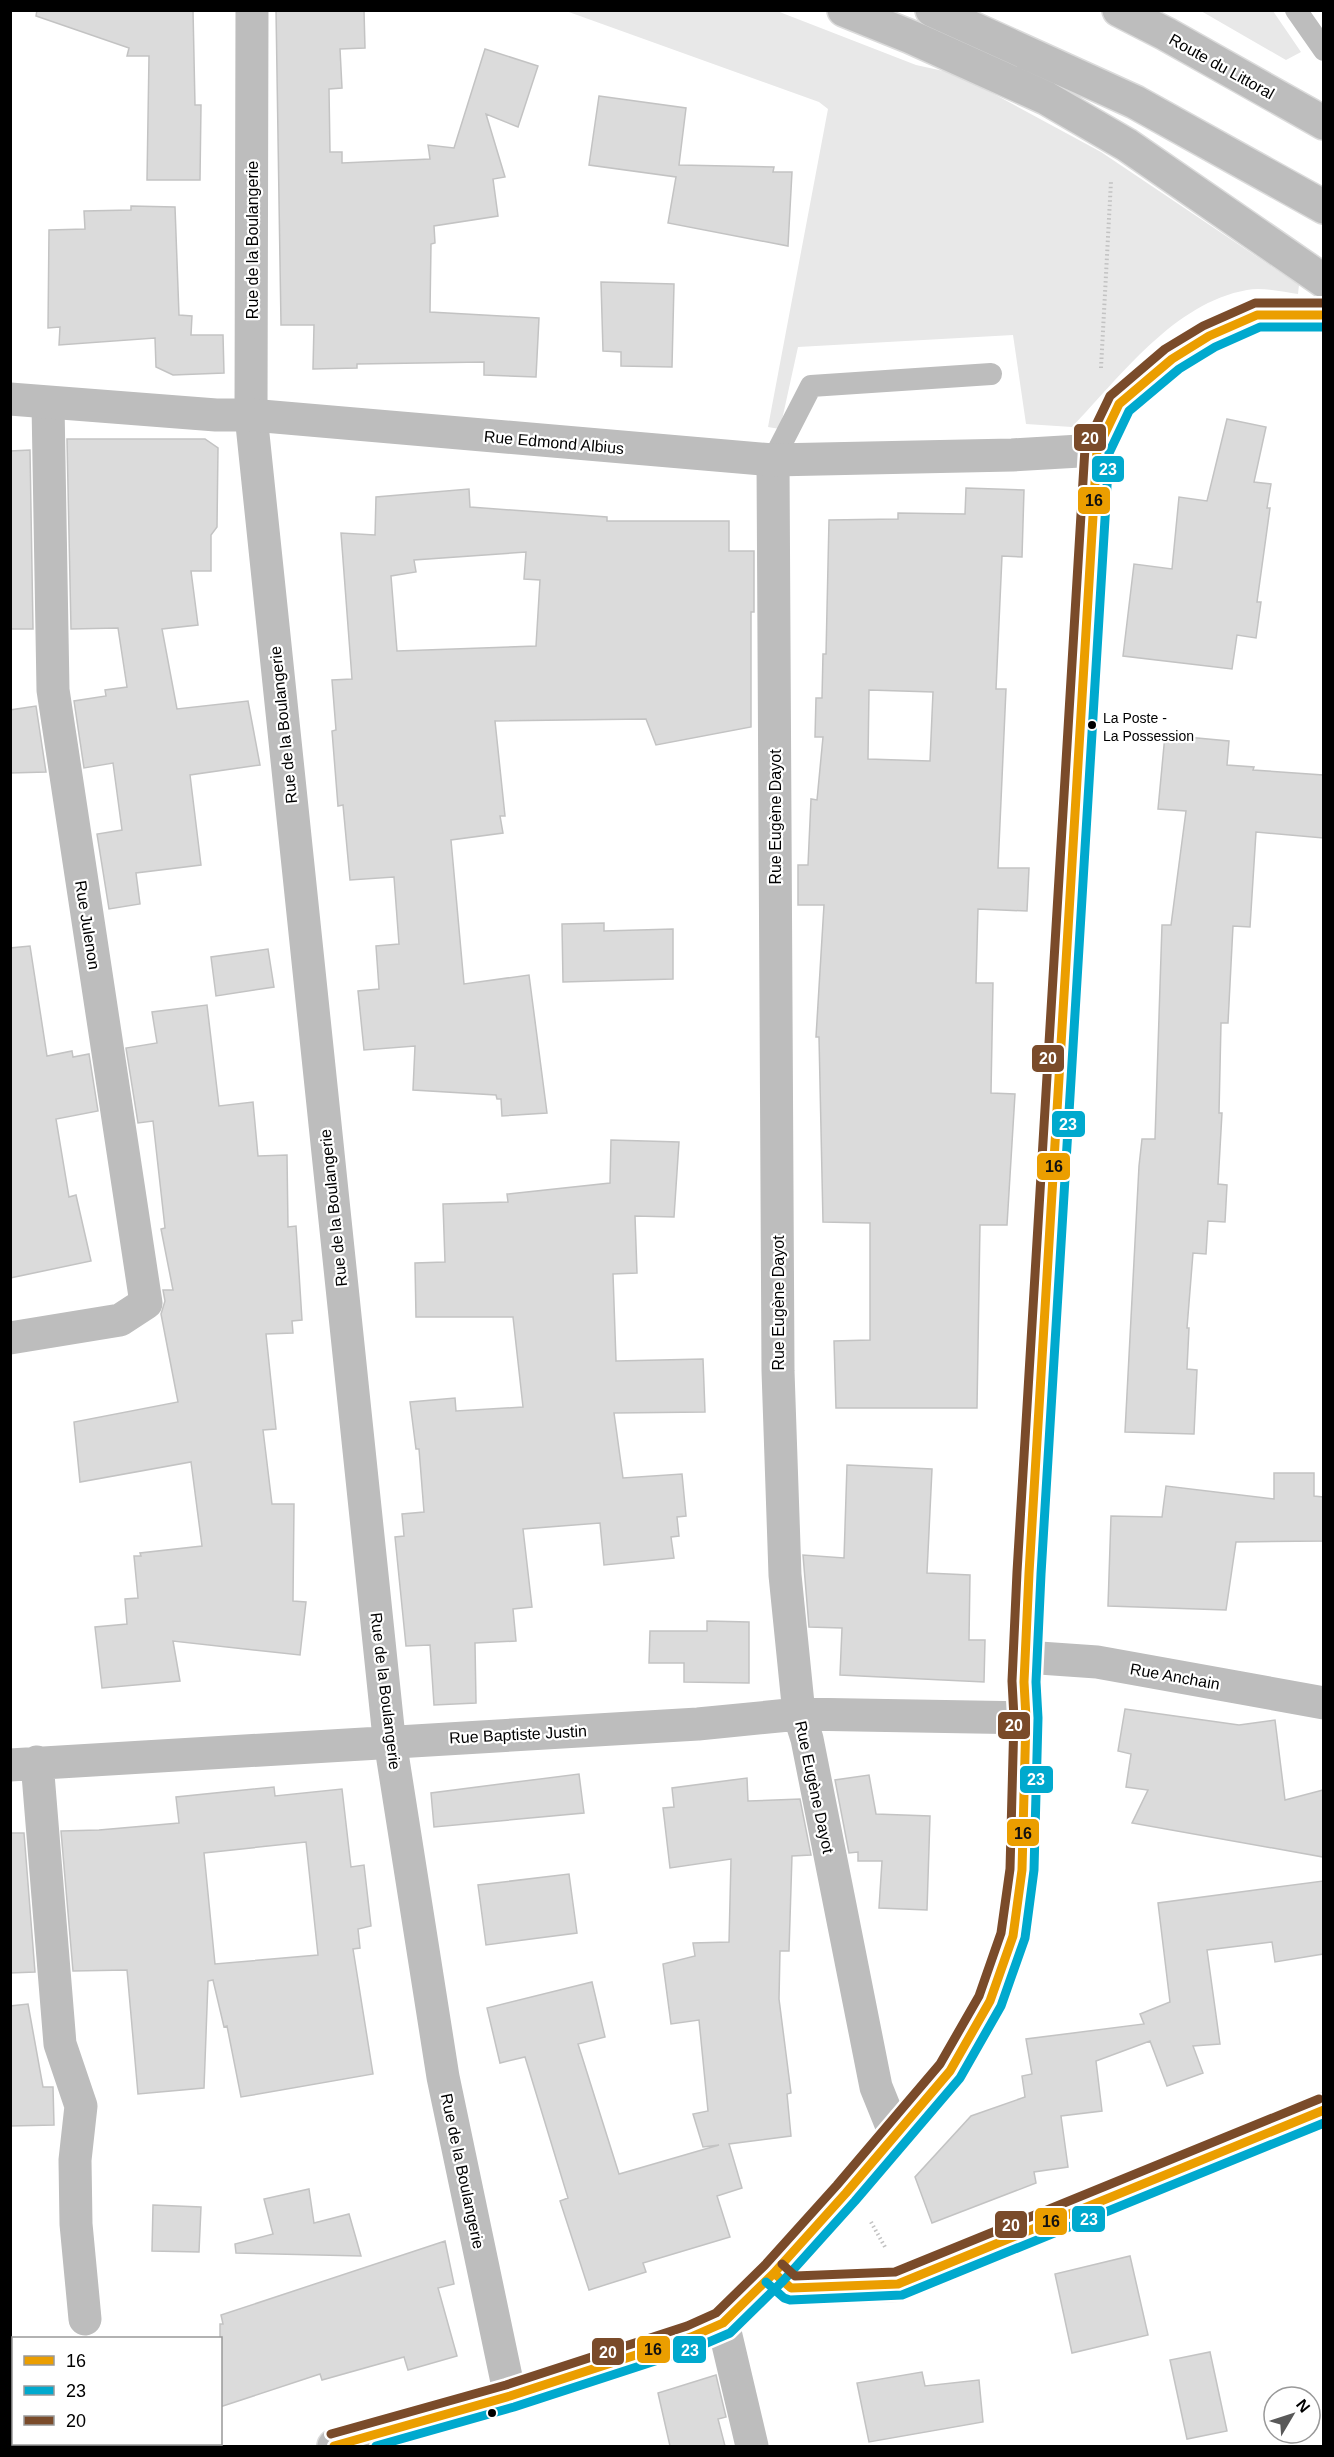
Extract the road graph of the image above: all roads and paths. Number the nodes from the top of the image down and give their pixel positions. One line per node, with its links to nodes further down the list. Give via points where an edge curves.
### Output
1 (252, 10): 16 (main road, Rue de la Boulangerie)
2 (844, 10): 10 (main road, via 1046,98 1127,145)
3 (932, 10): 9 (main road, via 1134,102)
4 (1119, 10): 7 (main road, Route du Littoral)
5 (1296, 10): 6 (lane)
6 (1323, 50)
7 (1323, 123)
8 (1111, 174): 13 (path)
9 (1323, 207)
10 (1323, 282)
11 (1323, 315): 17 (main road, via 1257,315 1209,336 1172,359 1119,404)
12 (991, 374): 18 (lane, via 811,386)
13 (1101, 374)
14 (10, 399): 15 (main road, Rue Edmond Albius)
15 (48, 404): 16 (main road, Rue Edmond Albius); 19 (main road, Rue Julenon, via 53,690 146,1303 120,1320)
16 (251, 415): 18 (main road, Rue Edmond Albius); 24 (main road, Rue de la Boulangerie)
17 (1097, 450): 18 (main road, Rue Edmond Albius); 20 (main road)
18 (773, 460): 22 (main road, Rue Eugène Dayot, via 778,1371 785,1575)
19 (10, 1338)
20 (1025, 1657): 21 (main road, Rue Anchain, via 1097,1662); 23 (main road)
21 (1323, 1703)
22 (799, 1714): 23 (main road, Rue Baptiste Justin); 24 (main road, Rue Baptiste Justin, via 698,1724); 27 (main road, Rue Eugène Dayot, via 876,2087)
23 (1026, 1719): 27 (main road, via 1022,1870 1013,1936 990,2001 950,2071)
24 (391, 1742): 25 (main road, Rue Baptiste Justin); 33 (main road, Rue de la Boulangerie, via 443,2077)
25 (24, 1764): 31 (main road, via 60,2044 81,2106 75,2160 76,2224)
26 (1323, 2110): 30 (main road, via 898,2283 791,2288)
27 (894, 2134): 30 (main road)
28 (869, 2218): 29 (path)
29 (891, 2257)
30 (774, 2273): 32 (main road)
31 (85, 2319)
32 (723, 2323): 33 (main road); 35 (main road)
33 (510, 2396): 34 (main road)
34 (334, 2446)
35 (752, 2446)

